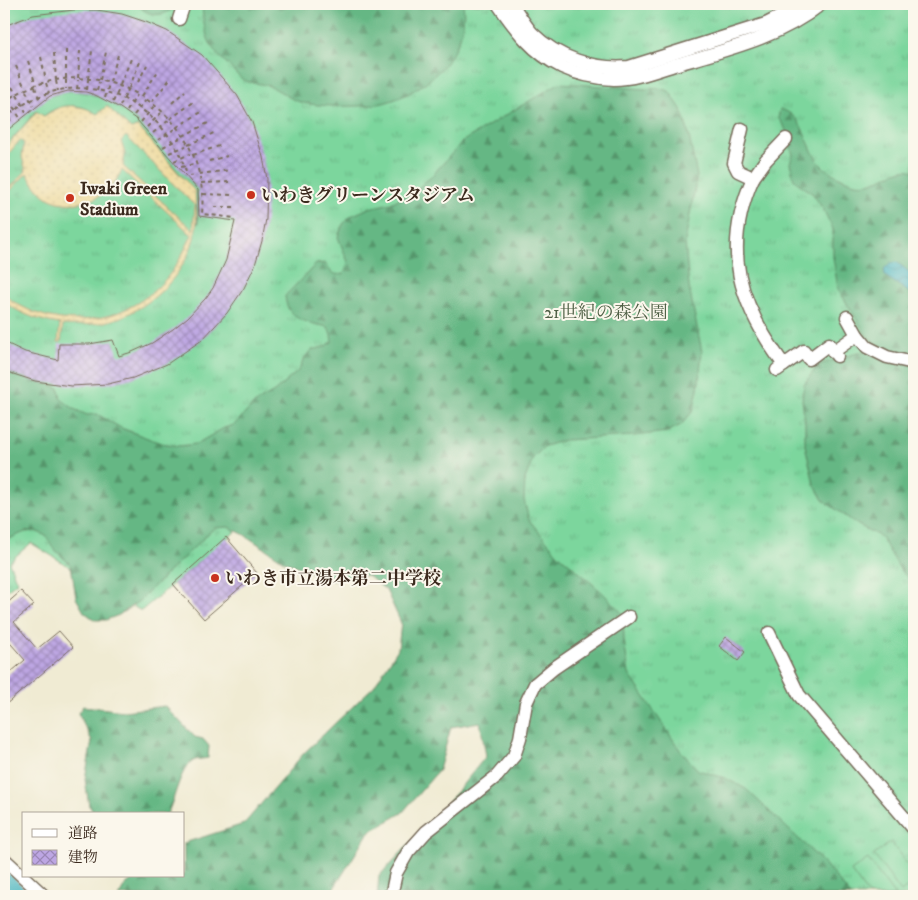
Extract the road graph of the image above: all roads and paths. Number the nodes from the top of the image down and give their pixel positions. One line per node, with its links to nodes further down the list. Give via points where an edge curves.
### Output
1 (184, 4): 6 (street)
2 (498, 4): 5 (street, via 526,42 547,58 578,73 613,79 659,70 764,37 795,22)
3 (512, 4): 4 (street, via 531,32 548,46 574,59 613,68 629,67 766,24)
4 (805, 4)
5 (821, 4)
6 (179, 18)
7 (66, 50): 23 (path)
8 (92, 51): 25 (path)
9 (80, 52): 24 (path)
10 (106, 52): 27 (path)
11 (54, 53): 26 (path)
12 (118, 55): 30 (path)
13 (41, 56): 21 (path)
14 (131, 59): 32 (path)
15 (28, 61): 31 (path)
16 (140, 62): 35 (path)
17 (147, 65): 28 (path)
18 (16, 66): 36 (path)
19 (158, 71): 46 (path)
20 (4, 73): 43 (path)
21 (45, 76)
22 (170, 78): 57 (path)
23 (66, 79): 24 (path); 26 (path); 33 (path)
24 (78, 79): 25 (path); 34 (path)
25 (88, 79): 27 (path); 37 (path)
26 (56, 81): 31 (path); 38 (path)
27 (100, 81): 30 (path); 39 (path)
28 (138, 82)
29 (46, 83): 41 (path)
30 (110, 83): 32 (path); 42 (path)
31 (36, 86): 36 (path); 48 (path)
32 (120, 86): 35 (path); 45 (path)
33 (66, 89): 34 (path); 38 (path)
34 (77, 89): 37 (path)
35 (128, 89): 46 (path); 50 (path)
36 (26, 90): 43 (path); 53 (path)
37 (87, 90): 39 (path)
38 (58, 91): 41 (path)
39 (97, 91): 42 (path)
40 (185, 91): 59 (path)
41 (49, 93): 48 (path)
42 (107, 93): 45 (path); 49 (path)
43 (16, 95): 52 (path); 60 (path)
44 (137, 95): 58 (path)
45 (116, 96): 50 (path); 56 (path)
46 (142, 96): 57 (path)
47 (4, 97): 52 (path)
48 (39, 97): 53 (path); 54 (path)
49 (105, 98)
50 (124, 99): 58 (path); 62 (path)
51 (146, 100): 64 (path)
52 (6, 101): 66 (path)
53 (30, 101): 60 (path); 61 (path)
54 (40, 101)
55 (195, 101): 77 (path)
56 (112, 102)
57 (152, 102): 77 (path)
58 (132, 103): 64 (path); 67 (path)
59 (172, 103)
60 (22, 105): 66 (path); 69 (path)
61 (33, 106)
62 (120, 106)
63 (154, 106): 71 (path)
64 (140, 108): 71 (path); 72 (path)
65 (4, 110): 73 (path)
66 (15, 110): 73 (path); 74 (path)
67 (127, 111)
68 (203, 111): 84 (path)
69 (26, 112)
70 (161, 113): 76 (path)
71 (147, 114): 76 (path); 79 (path)
72 (134, 115)
73 (8, 116): 75 (path); 78 (path)
74 (20, 118)
75 (4, 119)
76 (154, 120): 82 (path); 83 (path)
77 (169, 120): 83 (path); 84 (path)
78 (12, 122)
79 (141, 122)
80 (210, 122): 90 (path)
81 (4, 125): 85 (path)
82 (147, 126)
83 (161, 126): 88 (path); 89 (path)
84 (176, 128): 89 (path); 90 (path)
85 (7, 129)
86 (742, 129): 111 (street, via 734,162 738,171)
87 (216, 132): 95 (path)
88 (153, 133)
89 (167, 134): 92 (path); 93 (path)
90 (182, 137): 93 (path); 95 (path)
91 (786, 139): 111 (street)
92 (158, 140)
93 (173, 142): 96 (path); 97 (path)
94 (222, 144): 99 (path)
95 (187, 146): 97 (path); 99 (path)
96 (164, 147)
97 (177, 150): 98 (path); 101 (path)
98 (169, 154)
99 (191, 154): 101 (path); 109 (path)
100 (227, 156): 103 (path)
101 (181, 158): 102 (path); 105 (path)
102 (174, 161)
103 (209, 161)
104 (194, 164): 105 (path)
105 (184, 166): 106 (path); 108 (path)
106 (181, 167)
107 (231, 170): 109 (path)
108 (186, 172)
109 (198, 174): 110 (path); 113 (path)
110 (190, 176)
111 (753, 178): 120 (street, via 738,223 739,271 750,310 781,367 804,351 809,359 829,344 835,354)
112 (232, 182): 113 (path)
113 (201, 183): 114 (path)
114 (203, 194): 115 (path); 118 (path, via 202,214)
115 (234, 195)
116 (214, 207): 117 (path)
117 (235, 207)
118 (234, 218)
119 (847, 317): 120 (street)
120 (858, 335): 121 (street, via 866,348)
121 (914, 363)
122 (629, 617): 129 (street, via 535,684 526,702 514,756 497,776 426,832 408,852 396,873)
123 (769, 633): 124 (street, via 799,695)
124 (914, 829)
125 (4, 859): 126 (street)
126 (22, 876)
127 (25, 878): 128 (street)
128 (44, 896)
129 (390, 896)

